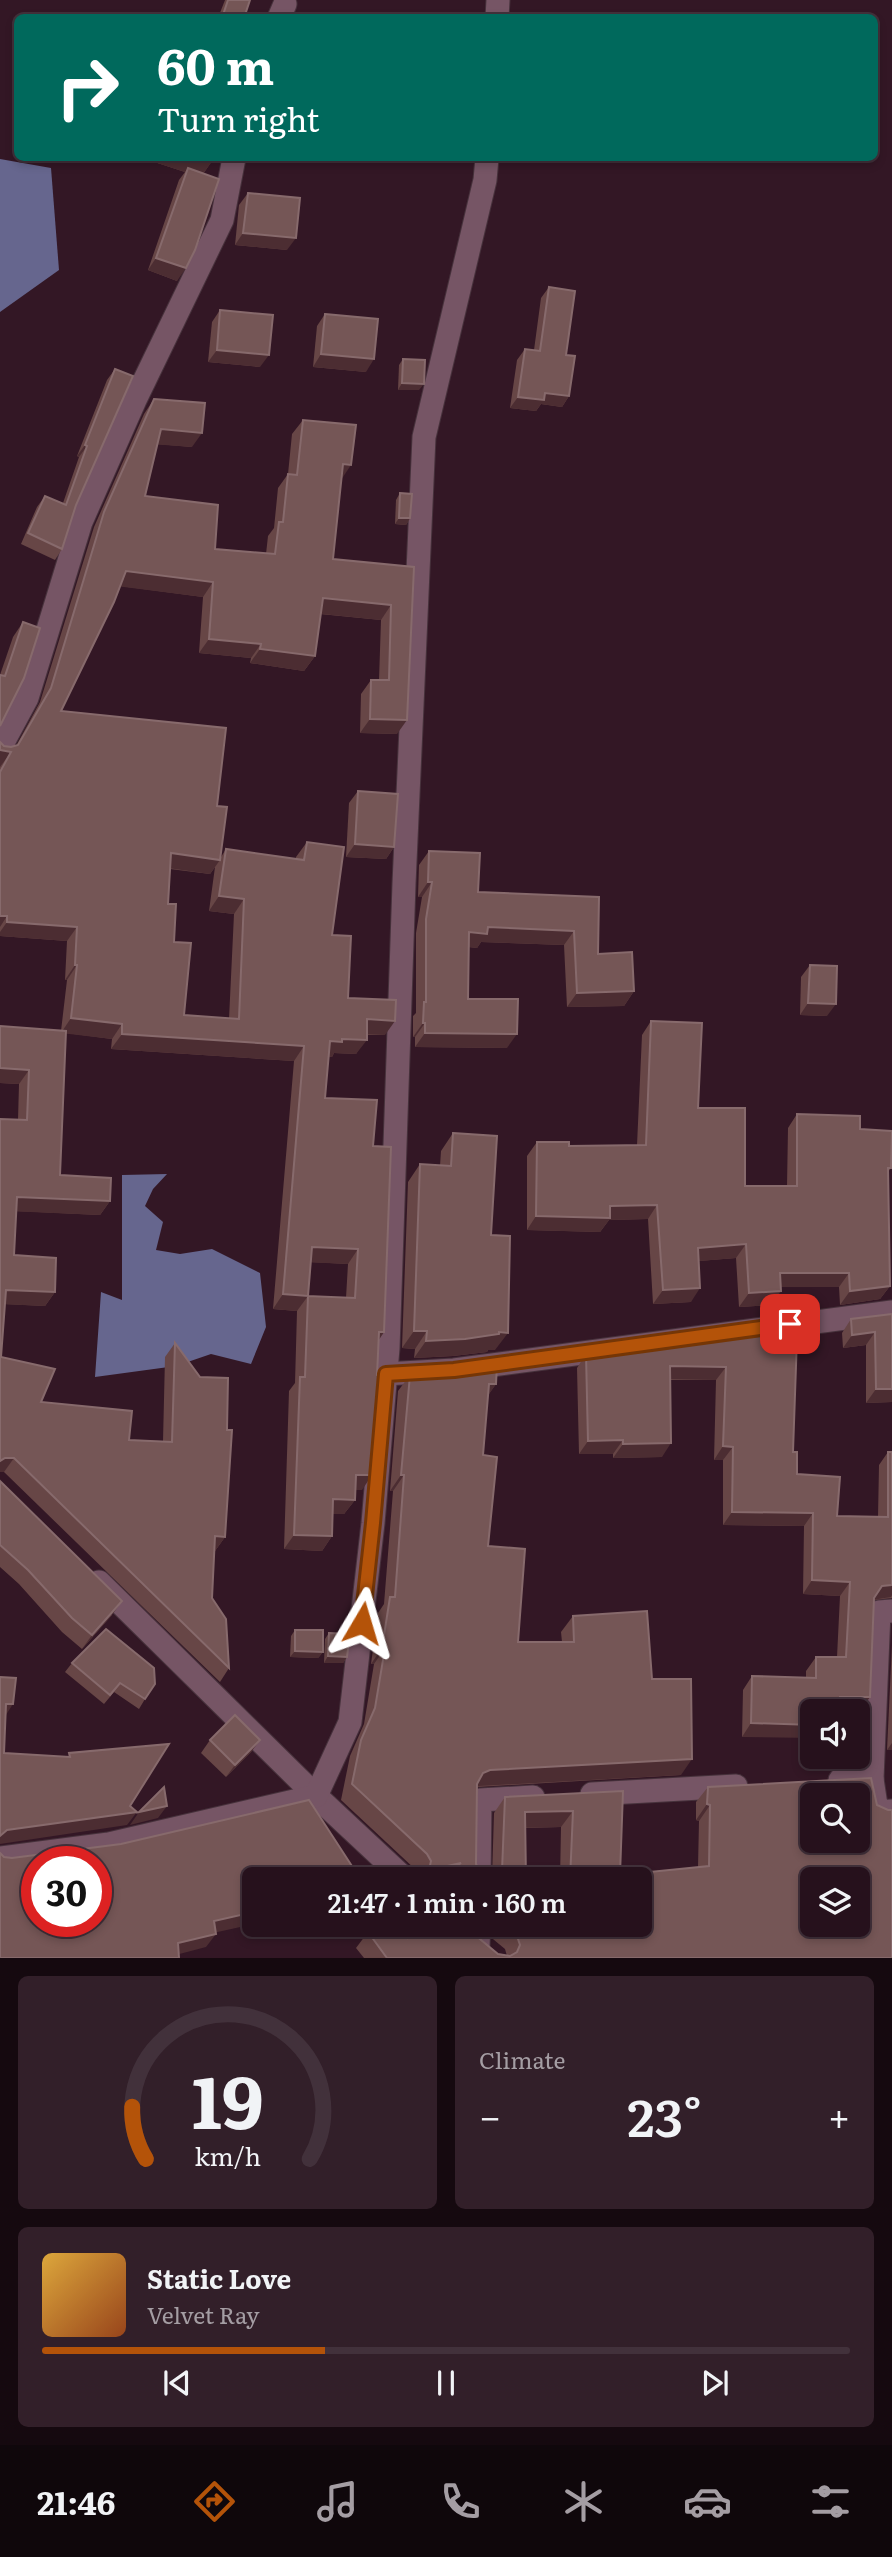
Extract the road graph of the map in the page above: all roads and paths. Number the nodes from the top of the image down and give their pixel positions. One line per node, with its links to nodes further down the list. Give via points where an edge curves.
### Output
1 (233, 161): 3 (street, via 222,220 81,522 27,698)
2 (487, 161): 5 (street, via 424,437)
3 (0, 748)
4 (892, 1312): 5 (street, via 454,1370)
5 (386, 1374): 11 (street, via 350,1723)
6 (79, 1562): 11 (street)
7 (892, 1611): 8 (street, via 879,1612)
8 (872, 1779): 9 (street); 12 (street, via 877,1812)
9 (818, 1782)
10 (764, 1784): 15 (street, via 480,1800)
11 (316, 1796): 13 (street, via 109,1844); 14 (street)
12 (892, 1811)
13 (0, 1858)
14 (392, 1867)
15 (479, 1867)

